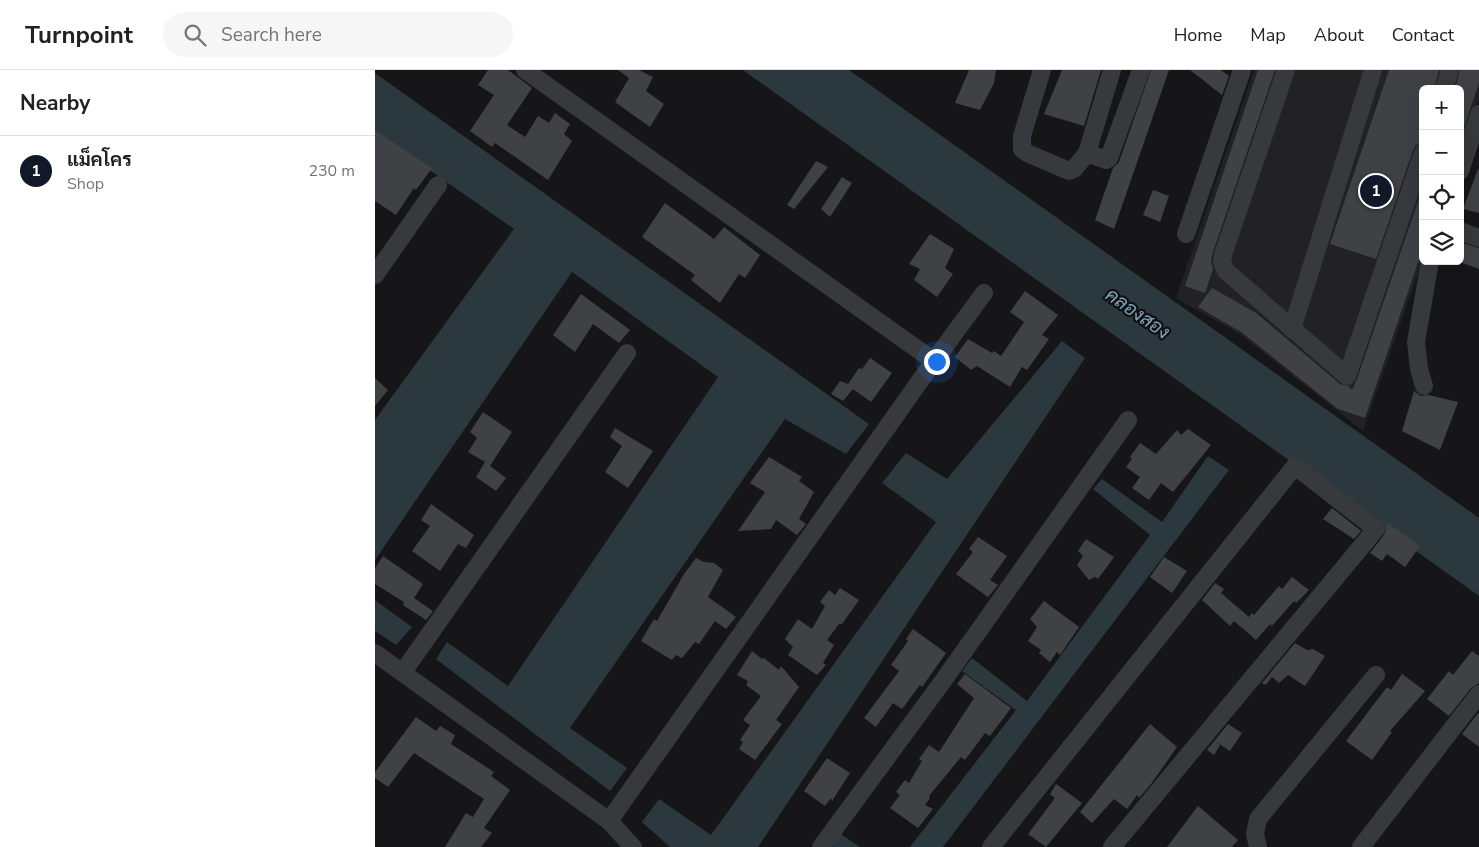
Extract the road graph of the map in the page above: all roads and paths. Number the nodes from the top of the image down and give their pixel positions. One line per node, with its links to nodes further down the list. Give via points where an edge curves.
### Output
1 (525, 70): 24 (street)
2 (1042, 70): 12 (street, via 1022,136 1022,149 1069,171)
3 (1112, 70): 12 (street)
4 (1242, 70): 17 (street)
5 (1285, 70): 22 (street, via 1222,262 1226,271)
6 (1373, 70): 22 (street)
7 (1450, 70): 9 (street)
8 (1138, 71): 12 (street, via 1108,160)
9 (1445, 85)
10 (1479, 114): 11 (street)
11 (1474, 146): 13 (street)
12 (1087, 153)
13 (1464, 164)
14 (1419, 165): 22 (street, via 1347,376)
15 (437, 185): 20 (street)
16 (1464, 232): 18 (street)
17 (1186, 234)
18 (1479, 238)
19 (1429, 265): 25 (street, via 1415,342)
20 (375, 275)
21 (984, 293): 24 (street)
22 (1292, 329)
23 (627, 353): 28 (street)
24 (933, 361): 31 (street)
25 (1423, 386)
26 (1128, 420): 33 (street)
27 (375, 653): 28 (street)
28 (403, 672): 31 (street)
29 (1376, 674): 36 (street, via 1258,819 1255,834)
30 (1479, 694): 37 (street)
31 (609, 821): 32 (street)
32 (633, 847)
33 (821, 847)
34 (991, 847): 35 (street, via 1295,466 1376,529)
35 (1112, 847)
36 (1258, 847)
37 (1361, 847)

